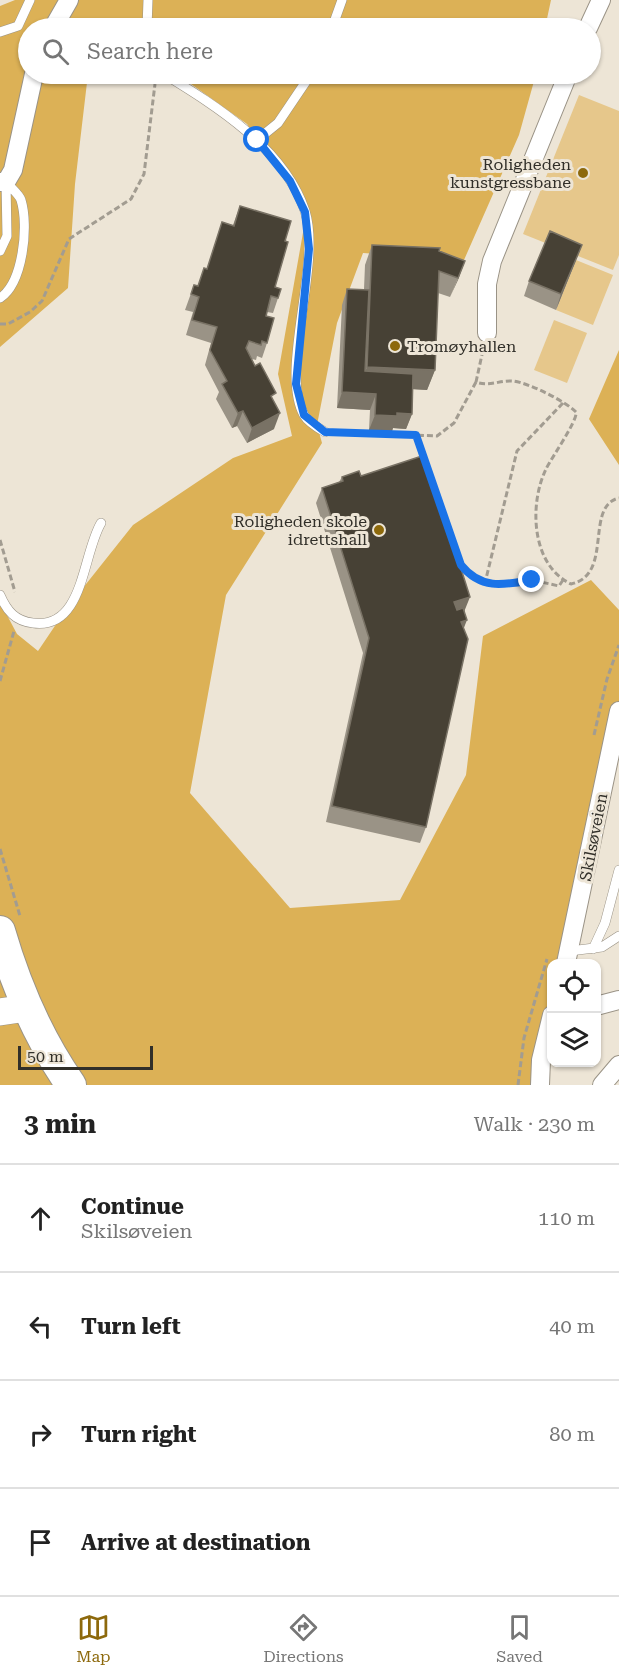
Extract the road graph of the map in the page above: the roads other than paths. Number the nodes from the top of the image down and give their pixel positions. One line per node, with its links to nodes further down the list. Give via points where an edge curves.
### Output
1 (30, 0): 6 (lane)
2 (69, 0): 7 (street)
3 (148, 0): 8 (lane)
4 (342, 0): 9 (lane)
5 (601, 0): 10 (street)
6 (22, 18)
7 (59, 18)
8 (147, 18)
9 (336, 18)
10 (593, 18)
11 (18, 26): 12 (lane)
12 (0, 32)
13 (32, 84): 18 (street, via 13,170)
14 (180, 84): 17 (lane, via 223,110)
15 (304, 84): 17 (lane, via 278,123)
16 (564, 84): 21 (street, via 492,261 487,284)
17 (257, 140): 22 (lane, via 290,181 305,212 309,249 296,384 304,415)
18 (3, 182): 19 (lane, via 7,236); 20 (lane, via 21,198 24,217 20,271 9,291)
19 (0, 251)
20 (0, 298)
21 (487, 333)
22 (325, 432)
23 (101, 523): 24 (lane, via 90,543 79,591 63,616 54,622 24,622 10,613)
24 (0, 595)
25 (619, 711): 26 (street, Skilsøveien)
26 (614, 761): 31 (street, Skilsøveien)
27 (619, 870): 30 (lane, via 605,923)
28 (0, 931): 32 (main road)
29 (619, 936): 30 (lane)
30 (593, 949): 31 (lane)
31 (568, 957)
32 (7, 976): 35 (main road)
33 (619, 1000): 34 (street)
34 (601, 1005)
35 (13, 1010): 38 (main road, via 40,1036)
36 (547, 1035): 39 (street)
37 (619, 1065): 40 (street)
38 (71, 1085)
39 (540, 1085)
40 (602, 1085)

